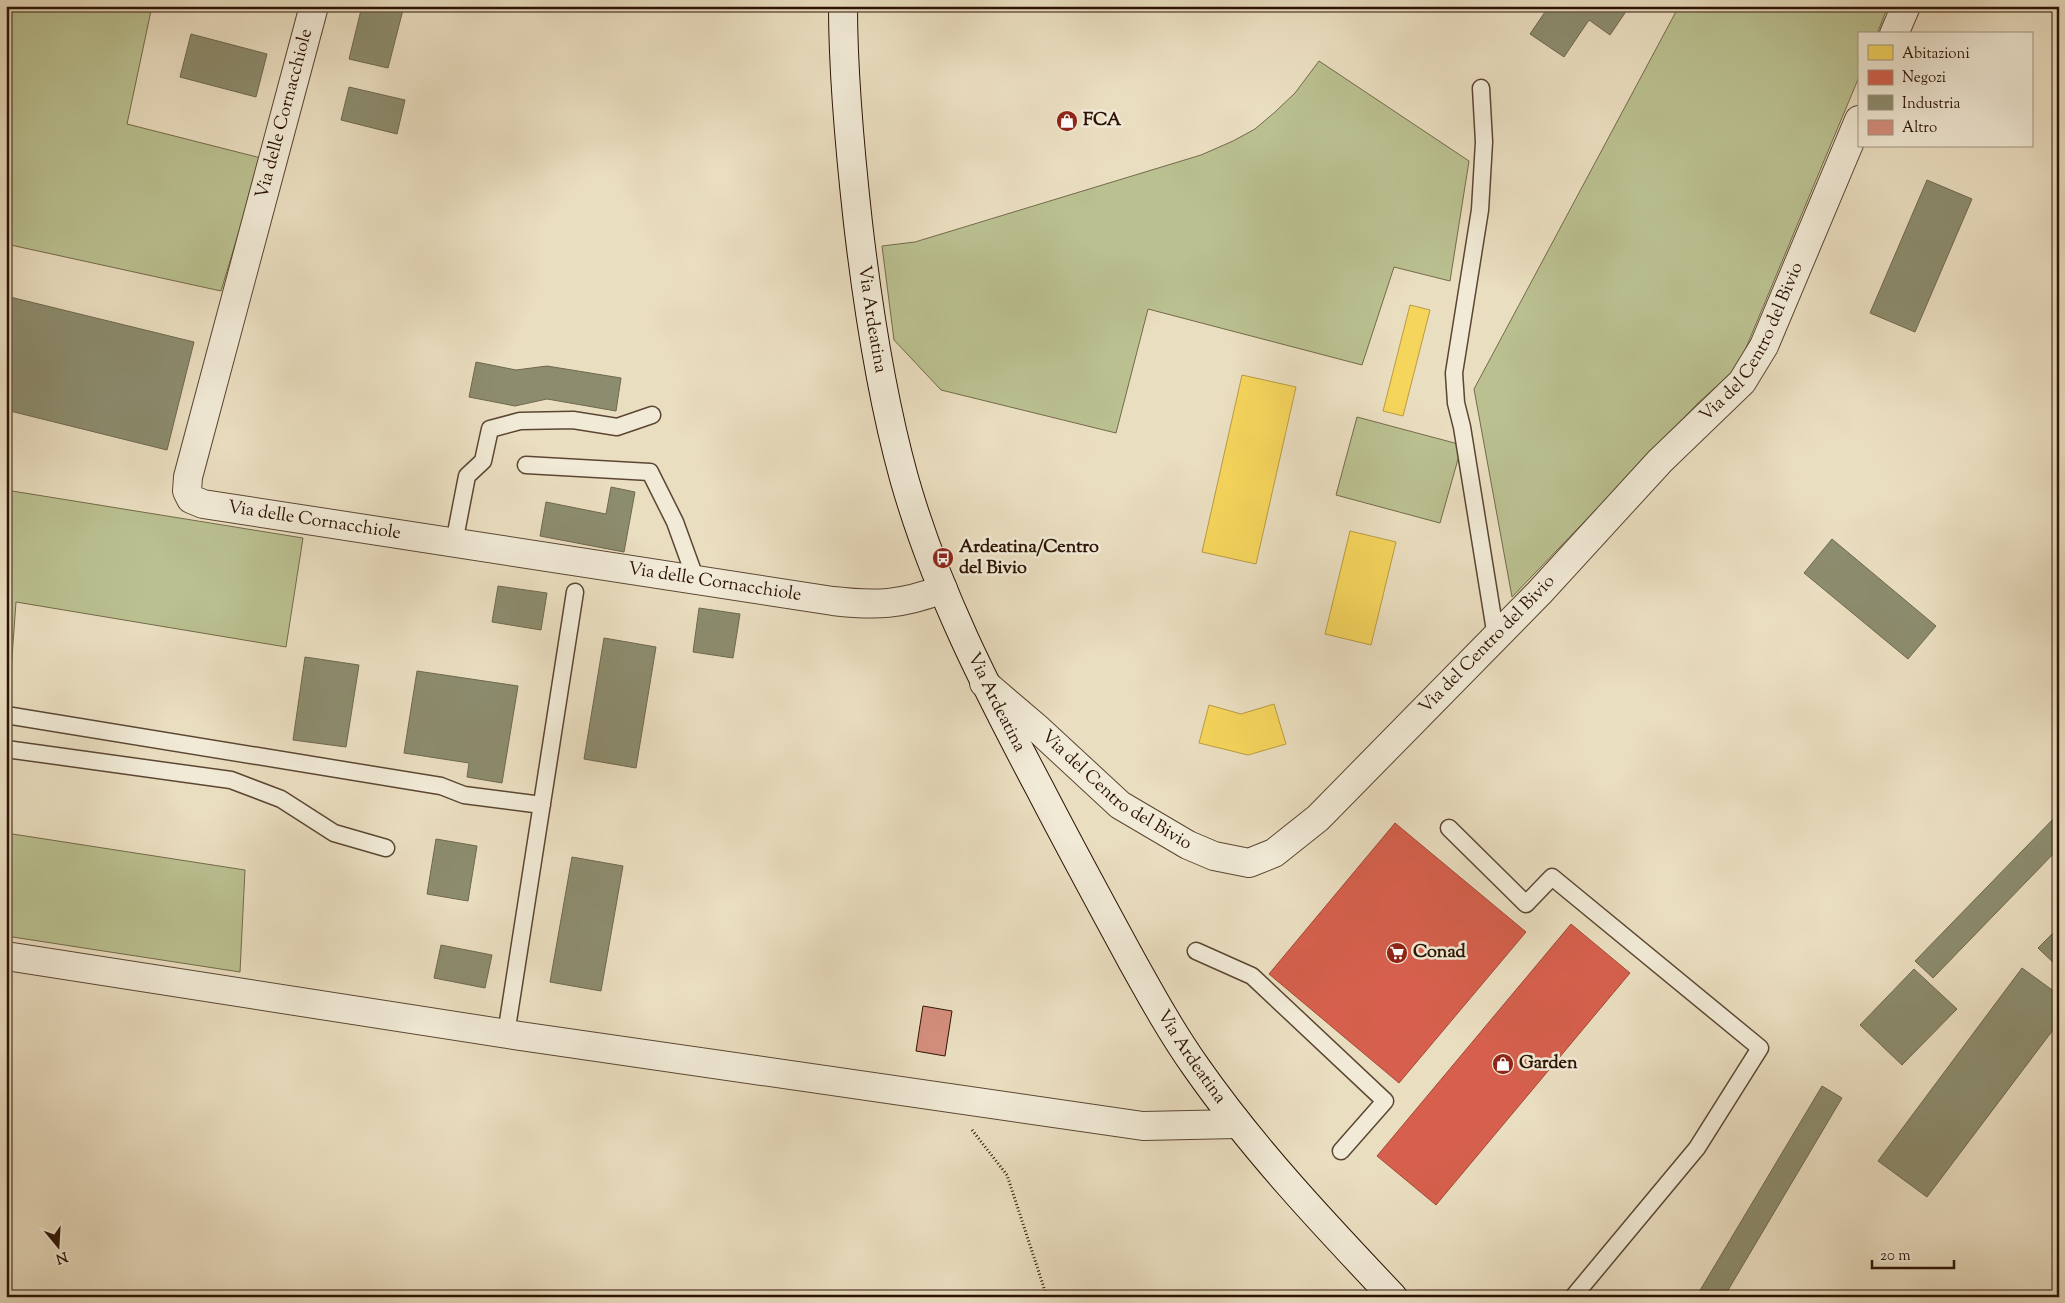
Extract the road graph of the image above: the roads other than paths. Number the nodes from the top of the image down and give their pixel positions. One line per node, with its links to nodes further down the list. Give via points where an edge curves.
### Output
1 (314, 6): 9 (street, Via delle Cornacchiole, via 188,477 188,496 203,504)
2 (843, 6): 11 (street, Via Ardeatina, via 854,179 878,363 904,479)
3 (1906, 6): 4 (street)
4 (1895, 32)
5 (1481, 88): 13 (lane, via 1484,142 1480,210 1454,373 1456,403)
6 (1858, 122): 13 (street, Via del Centro del Bivio, via 1764,346 1742,382 1660,461)
7 (652, 415): 9 (lane, via 617,427 573,420 520,421 490,429 483,461 467,476)
8 (526, 465): 10 (lane, via 650,472 675,522)
9 (454, 543): 10 (street, Via delle Cornacchiole)
10 (696, 580): 11 (street, Via delle Cornacchiole, via 864,604 903,602)
11 (943, 589): 14 (street, Via Ardeatina)
12 (575, 592): 17 (lane)
13 (1496, 637): 14 (street, Via del Centro del Bivio, via 1318,818 1274,854 1249,862 1214,856 1188,845 1120,805)
14 (983, 682): 23 (street, Via Ardeatina, via 1151,994 1193,1063)
15 (6, 715): 17 (lane, via 441,786 464,796)
16 (6, 749): 19 (lane, via 231,780 281,799 334,833)
17 (542, 805): 22 (lane)
18 (1449, 828): 26 (lane, via 1526,904 1552,877 1760,1048 1697,1148)
19 (386, 848)
20 (1196, 951): 24 (lane, via 1252,976 1385,1100)
21 (6, 956): 22 (street)
22 (506, 1034): 23 (street, via 1143,1126)
23 (1237, 1124): 25 (street, Via Ardeatina)
24 (1341, 1151)
25 (1393, 1297)
26 (1573, 1297)

